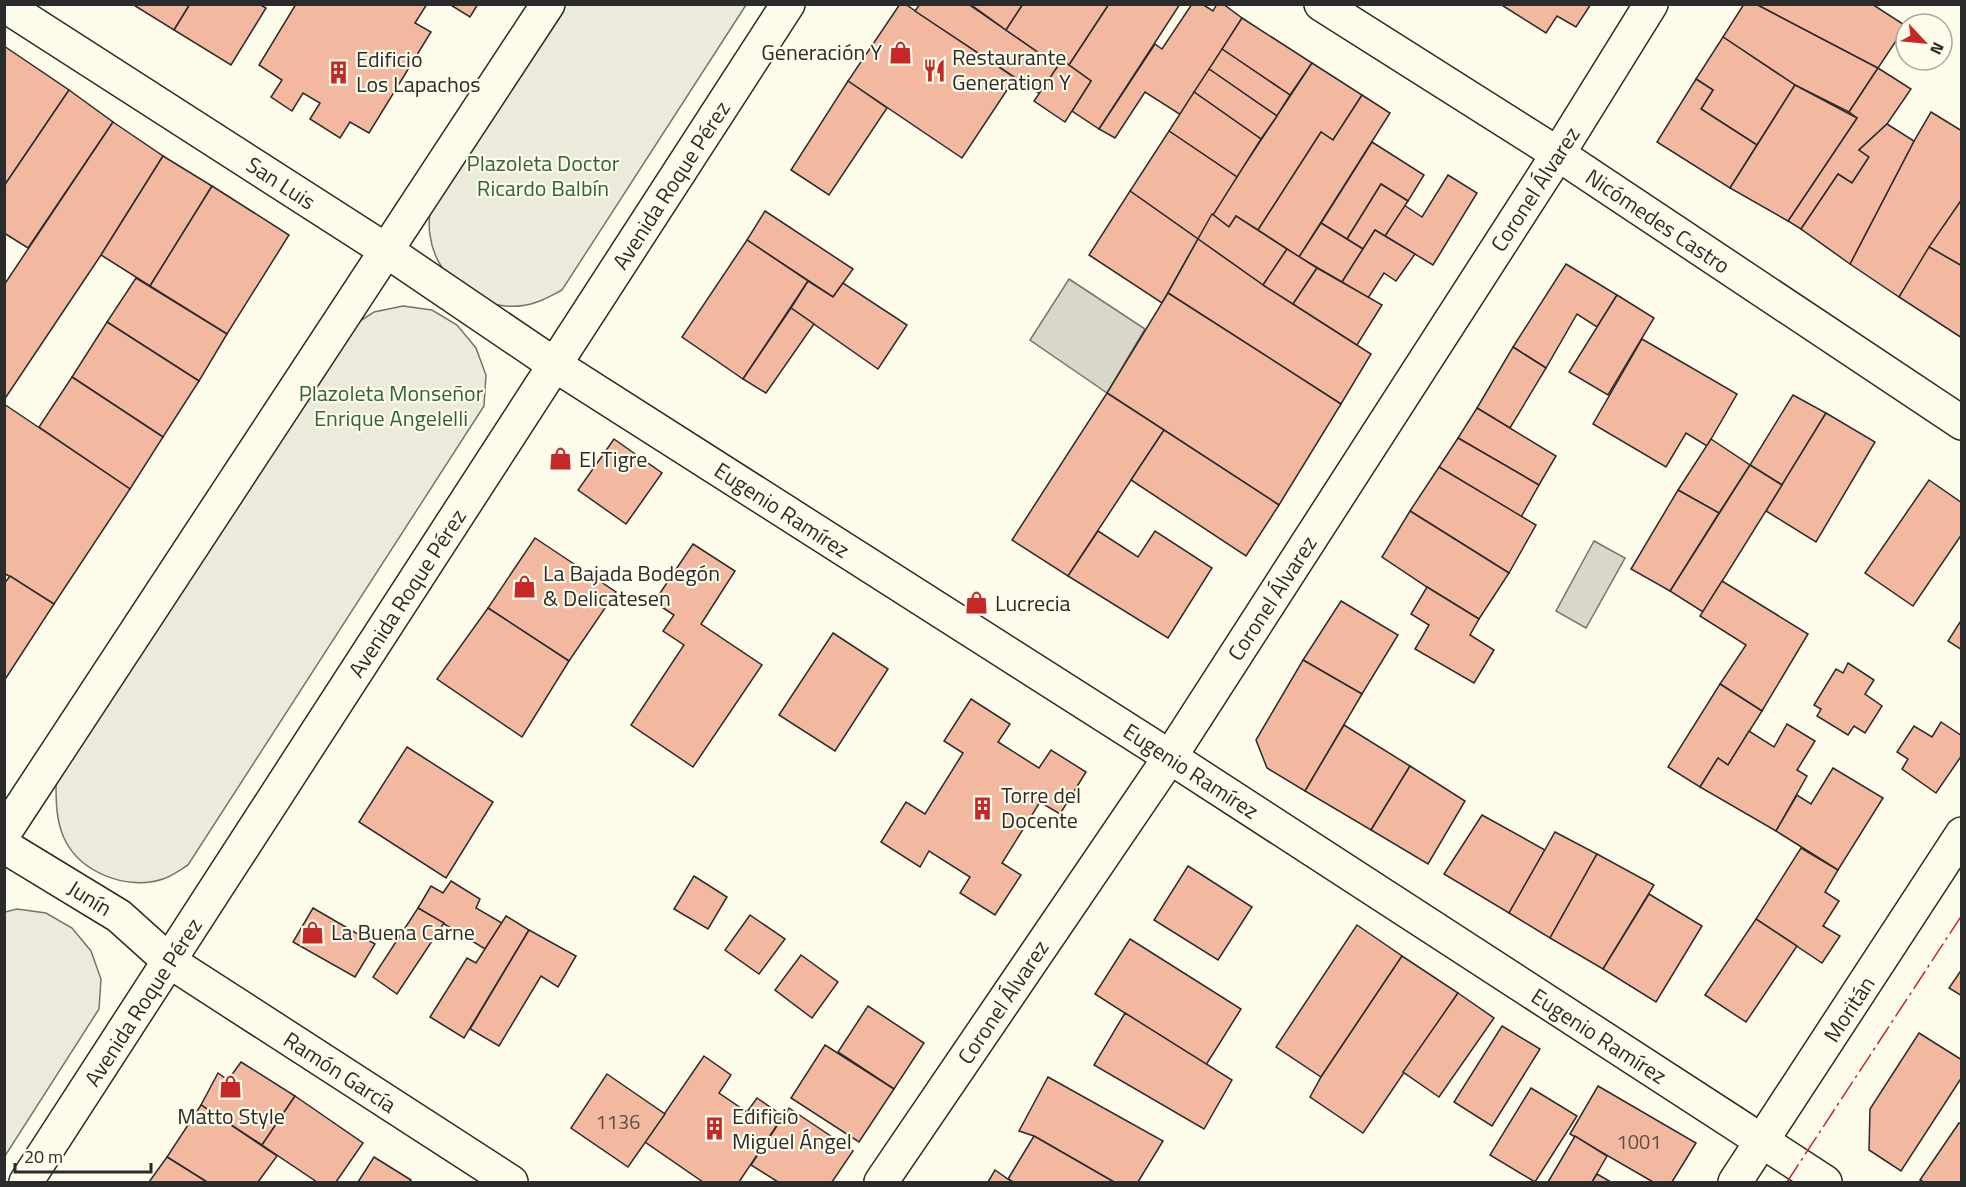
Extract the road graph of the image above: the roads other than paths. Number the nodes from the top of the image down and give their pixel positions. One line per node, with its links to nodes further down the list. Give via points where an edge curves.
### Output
1 (548, 4): 7 (street)
2 (788, 4): 8 (street, Avenida Roque Pérez)
3 (1321, 4): 6 (street, Nicómedes Castro)
4 (1651, 4): 6 (street, Coronel Álvarez)
5 (4, 5): 7 (street, San Luis)
6 (1558, 154): 9 (street, Nicómedes Castro); 10 (street, Coronel Álvarez)
7 (387, 251): 8 (street, San Luis); 11 (street)
8 (555, 365): 10 (street, Eugenio Ramírez); 14 (street, Avenida Roque Pérez)
9 (1962, 423)
10 (1170, 757): 15 (street, Eugenio Ramírez); 18 (street, Coronel Álvarez)
11 (4, 833)
12 (1962, 834): 15 (street, Moritán)
13 (4, 846): 14 (street, Junín, via 119,916)
14 (169, 961): 16 (street, Avenida Roque Pérez); 17 (street, Ramón García)
15 (1762, 1142): 19 (street, Moritán); 20 (street, Eugenio Ramírez)
16 (26, 1182)
17 (512, 1182)
18 (881, 1182)
19 (1736, 1182)
20 (1825, 1182)

